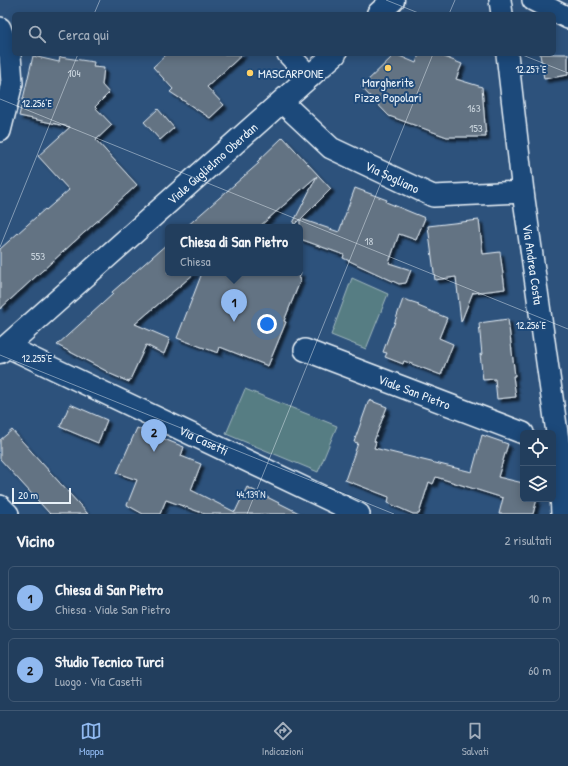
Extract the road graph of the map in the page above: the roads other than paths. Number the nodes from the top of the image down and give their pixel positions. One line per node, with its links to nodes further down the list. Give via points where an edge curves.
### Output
1 (393, 0): 4 (main road)
2 (500, 0): 5 (street)
3 (533, 0): 6 (street)
4 (380, 12)
5 (502, 12)
6 (568, 18)
7 (0, 28): 13 (street, via 10,55 12,84)
8 (290, 56): 11 (street)
9 (333, 56): 11 (main road, Viale Guglielmo Oberdan)
10 (507, 56): 14 (street, Via Andrea Costa)
11 (310, 77): 12 (main road, Viale Guglielmo Oberdan)
12 (282, 102): 14 (street, Via Sogliano, via 331,148 433,196); 15 (main road, Viale Guglielmo Oberdan)
13 (0, 131)
14 (523, 192): 17 (street, Via Andrea Costa)
15 (3, 349): 23 (street, Via Casetti)
16 (305, 350): 18 (street, Viale San Pietro)
17 (554, 430)
18 (520, 432)
19 (556, 446): 21 (street, Via Andrea Costa)
20 (0, 506): 22 (street)
21 (563, 509)
22 (8, 514)
23 (359, 514)

